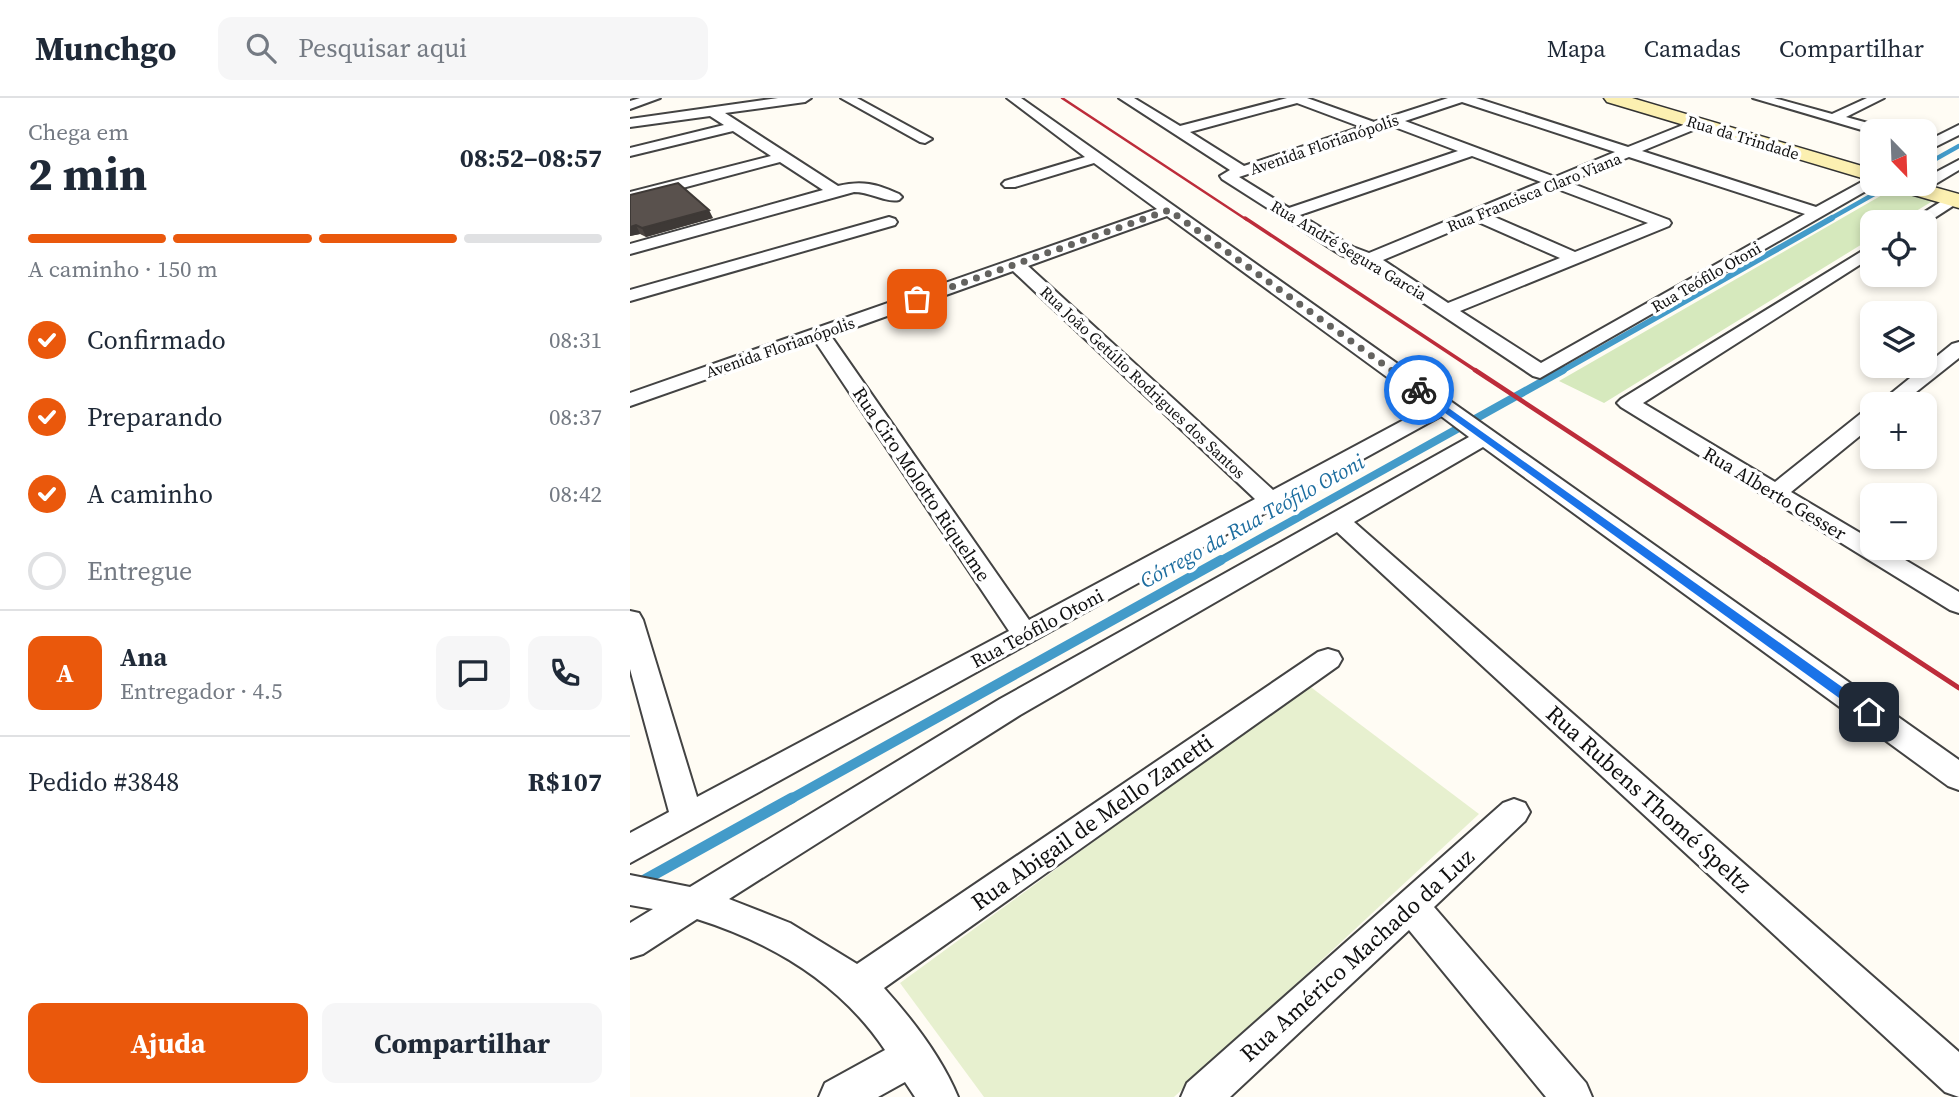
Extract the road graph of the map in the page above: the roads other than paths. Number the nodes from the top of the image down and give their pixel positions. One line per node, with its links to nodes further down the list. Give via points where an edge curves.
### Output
1 (654, 98): 12 (street)
2 (763, 98): 13 (street)
3 (804, 98): 13 (street)
4 (847, 98): 24 (street)
5 (1013, 98): 30 (street)
6 (1613, 98): 18 (main road, Rua da Trindade)
7 (1759, 98): 15 (street)
8 (1878, 98): 15 (street)
9 (1129, 99): 23 (street, Rua André Segura Garcia)
10 (1296, 99): 21 (street); 23 (street)
11 (1452, 99): 16 (street, Avenida Florianópolis); 28 (street)
12 (630, 105)
13 (743, 107): 14 (street)
14 (712, 111): 17 (street); 20 (street)
15 (1833, 118): 19 (street)
16 (1392, 121): 21 (street, Avenida Florianópolis); 26 (street)
17 (630, 123)
18 (1698, 123): 28 (street, Rua Francisca Claro Viana); 32 (main road, Rua da Trindade)
19 (1860, 125)
20 (736, 126): 27 (street); 29 (street)
21 (1374, 127): 33 (street, Avenida Florianópolis)
22 (1959, 130): 25 (street)
23 (1179, 131): 33 (street, Rua André Segura Garcia)
24 (925, 139)
25 (1937, 140)
26 (1472, 151): 35 (street); 46 (street)
27 (630, 152)
28 (1630, 152): 35 (street, Rua Francisca Claro Viana); 45 (street)
29 (783, 158): 38 (street); 40 (street)
30 (1097, 158): 36 (street); 43 (street)
31 (1959, 164): 34 (street)
32 (1860, 171)
33 (1234, 174): 46 (street, Rua André Segura Garcia)
34 (1937, 174)
35 (1558, 183): 47 (street, Rua Francisca Claro Viana); 50 (street, via 1662,223)
36 (1010, 184)
37 (1860, 189): 45 (street, Rua Teófilo Otoni)
38 (836, 192): 41 (street, via 866,186); 49 (street)
39 (1937, 194): 42 (main road)
40 (630, 197)
41 (894, 197)
42 (1956, 200): 44 (street)
43 (1169, 210): 53 (street, Avenida Florianópolis); 61 (street)
44 (1937, 211)
45 (1818, 213): 58 (street, Rua Teófilo Otoni)
46 (1287, 214): 52 (street, Rua André Segura Garcia, via 1347,251)
47 (1478, 216): 50 (street); 52 (street, Rua Francisca Claro Viana)
48 (889, 222): 54 (street)
49 (630, 250)
50 (1575, 258): 55 (street)
51 (1860, 258): 64 (street, Rua Alberto Gesser, via 1628,403)
52 (1370, 259): 55 (street, Rua André Segura Garcia)
53 (1016, 264): 56 (street, Avenida Florianópolis); 65 (street, Rua João Getúlio Rodrigues dos Santos)
54 (630, 296)
55 (1448, 309): 58 (street, Rua André Segura Garcia)
56 (819, 333): 60 (street, Avenida Florianópolis); 69 (street, Rua Ciro Molotto Riquelme)
57 (1959, 348): 59 (street)
58 (1540, 372)
59 (1903, 392)
60 (630, 400)
61 (1447, 410): 63 (street); 65 (street, Rua Teófilo Otoni)
62 (1860, 426): 64 (street)
63 (1480, 433): 66 (street); 71 (street)
64 (1775, 493): 67 (street, Rua Alberto Gesser)
65 (1270, 501): 69 (street, Rua Teófilo Otoni)
66 (1338, 520): 76 (street, via 1010,707); 81 (street, Rua Rubens Thomé Speltz)
67 (1959, 604)
68 (630, 620): 73 (street)
69 (1025, 634): 73 (street, Rua Teófilo Otoni)
70 (1328, 659): 79 (street, Rua Abigail de Mello Zanetti)
71 (1959, 777)
72 (1514, 812): 77 (street, Rua Américo Machado da Luz)
73 (687, 818): 74 (street, Rua Teófilo Otoni)
74 (630, 849)
75 (635, 891): 76 (street)
76 (694, 902): 78 (street); 79 (street, via 762,929 826,963)
77 (1411, 906): 84 (street, Rua Américo Machado da Luz); 85 (street)
78 (630, 942)
79 (856, 986): 80 (street)
80 (911, 1057): 82 (street); 83 (street)
81 (1959, 1077)
82 (839, 1097)
83 (937, 1097)
84 (1201, 1097)
85 (1572, 1097)

